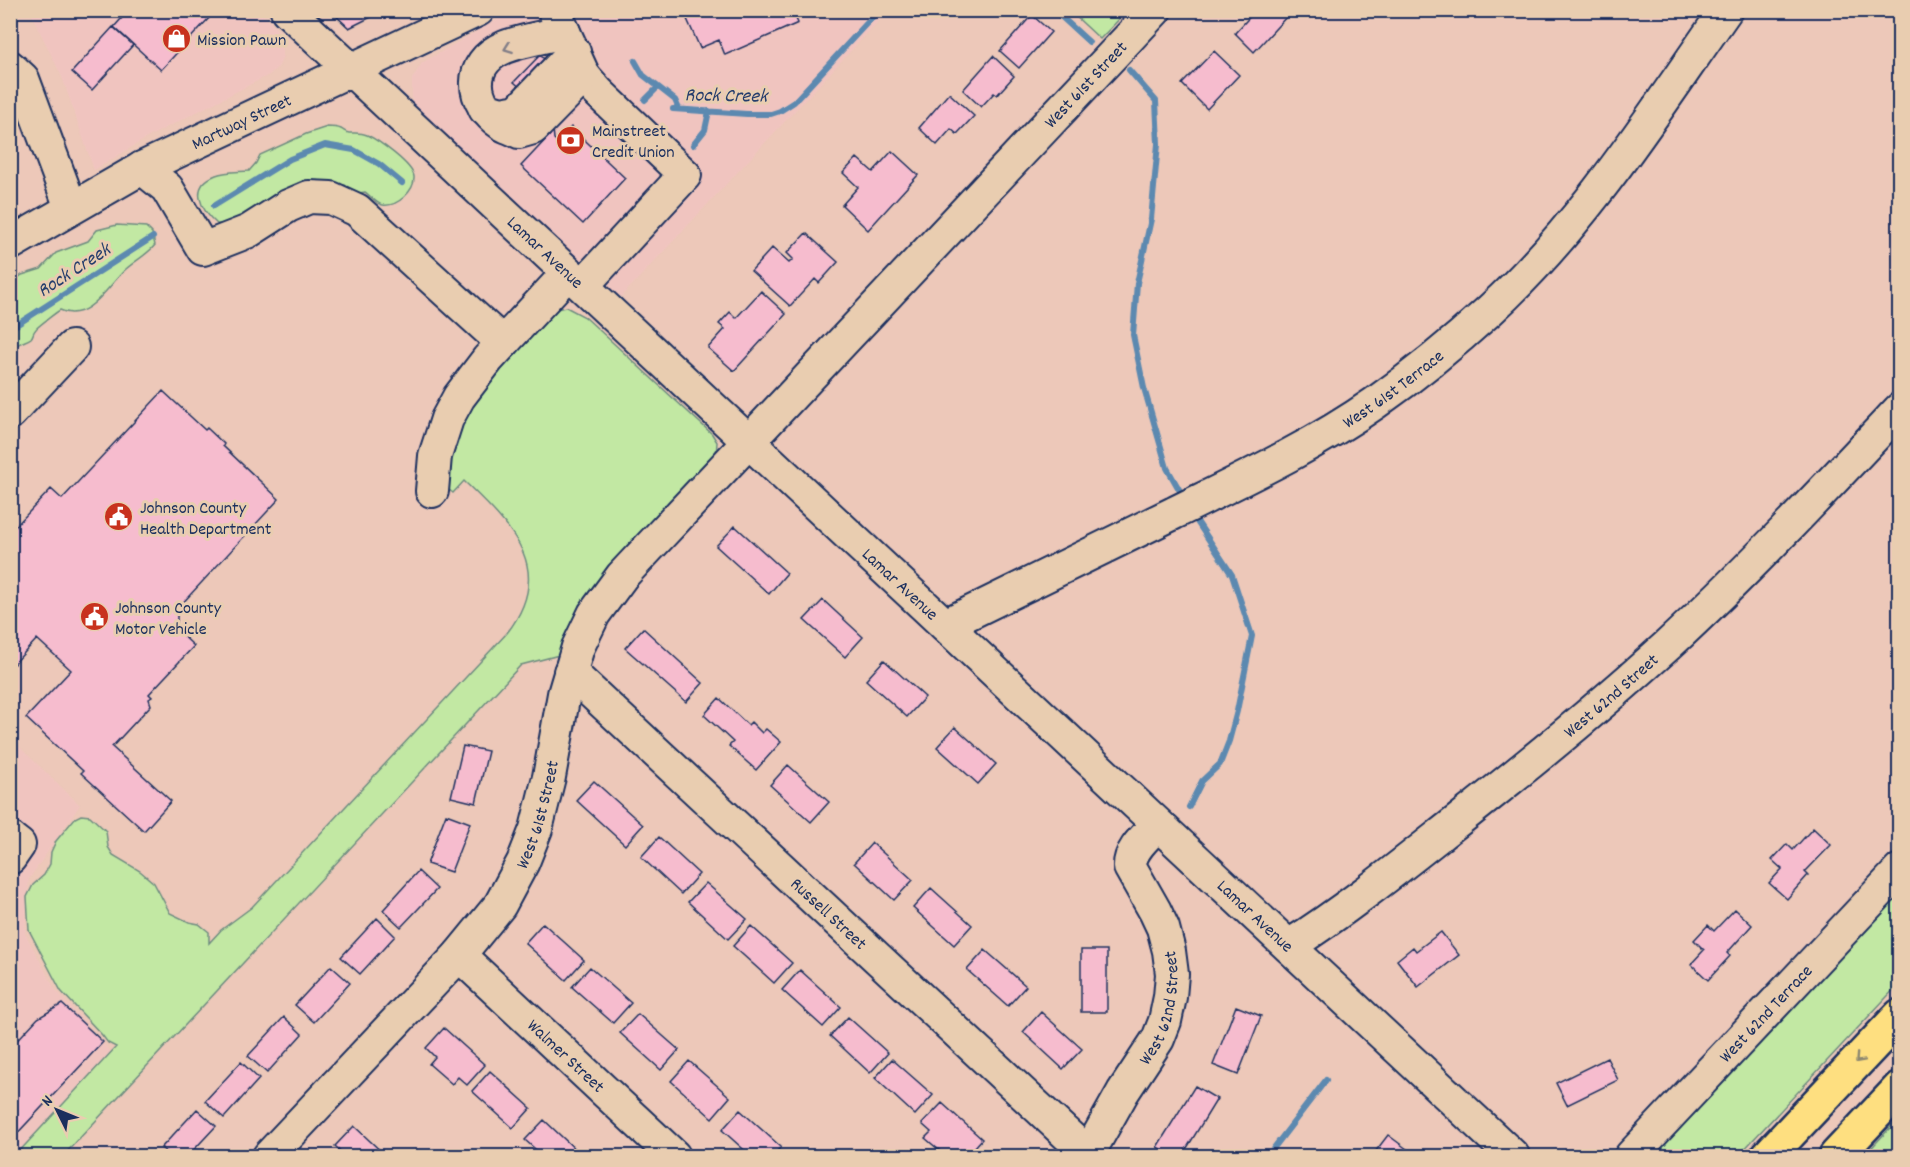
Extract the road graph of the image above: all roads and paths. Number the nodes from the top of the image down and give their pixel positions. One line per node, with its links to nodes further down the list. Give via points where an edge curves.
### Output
1 (287, 10): 7 (street, Lamar Avenue)
2 (478, 10): 7 (street, Martway Street)
3 (1155, 10): 16 (street, West 61st Street)
4 (1726, 10): 18 (street, West 61st Terrace, via 1606,181 1546,253 1439,354 1376,402 1268,467)
5 (570, 46): 5 (street, one-way to 5, via 505,48 494,53 484,62 476,83 489,111 516,96); 11 (street, via 598,92 685,175)
6 (10, 67): 9 (street, via 23,79)
7 (351, 71): 8 (street, Martway Street); 11 (street, Lamar Avenue)
8 (142, 168): 9 (street, Martway Street); 12 (street, via 167,188 202,249 249,231 288,206 309,198 331,198 357,210)
9 (71, 208): 10 (street, Martway Street)
10 (10, 244)
11 (575, 279): 12 (street); 16 (street, Lamar Avenue)
12 (503, 344): 17 (street, via 459,397 447,418 435,456)
13 (72, 347): 15 (street)
14 (1899, 409): 24 (street, West 62nd Street, via 1750,566 1609,697 1417,853)
15 (10, 413)
16 (748, 441): 18 (street, Lamar Avenue); 19 (street, West 61st Street, via 615,584 590,621)
17 (432, 491)
18 (945, 625): 20 (street, Lamar Avenue)
19 (570, 672): 25 (street, West 61st Street, via 531,846 500,905); 29 (street, Russell Street)
20 (1157, 825): 24 (street, Lamar Avenue); 29 (street, West 62nd Street, via 1132,853 1129,862 1166,939 1172,974 1168,1010 1158,1039)
21 (10, 837): 22 (street, via 19,845)
22 (10, 858)
23 (1899, 870): 32 (street, West 62nd Terrace)
24 (1289, 946): 28 (street, Lamar Avenue)
25 (459, 955): 30 (street, West 61st Street); 31 (street, Walmer Street)
26 (1899, 1016): 33 (highway, one-way to 33)
27 (1899, 1088): 34 (highway)
28 (1497, 1151)
29 (1088, 1155)
30 (269, 1156)
31 (674, 1156)
32 (1631, 1156)
33 (1768, 1156)
34 (1836, 1156)

